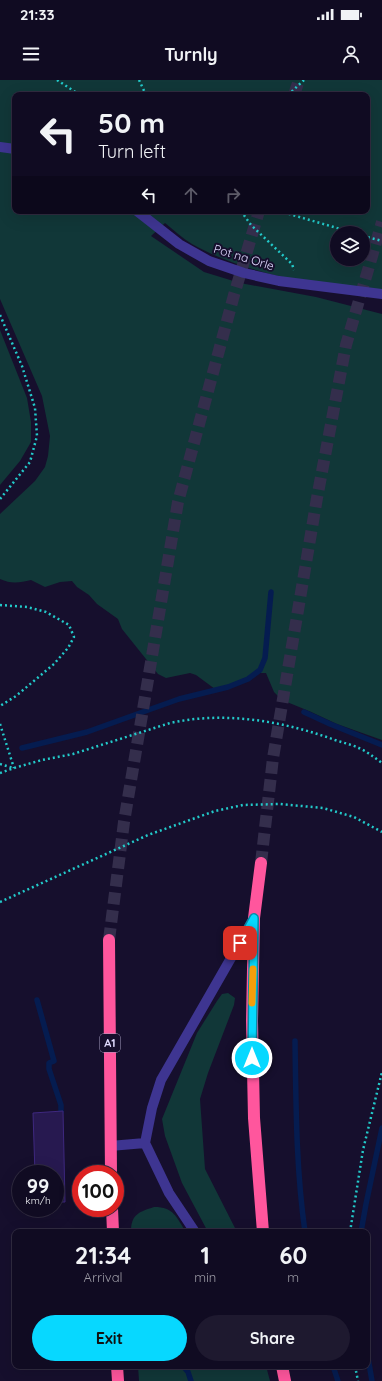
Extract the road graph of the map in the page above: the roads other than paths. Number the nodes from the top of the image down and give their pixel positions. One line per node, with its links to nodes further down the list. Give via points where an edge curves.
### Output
1 (0, 147): 2 (street)
2 (12, 149)
3 (141, 214): 4 (street, Pot na Orle, via 179,244 208,261 244,273 279,281)
4 (382, 294)
5 (260, 863): 6 (highway)
6 (254, 918): 8 (street, via 161,1080); 14 (highway, via 252,1070)
7 (109, 940): 9 (highway, A1)
8 (145, 1143): 9 (street); 13 (street, via 169,1193)
9 (110, 1146): 10 (highway, A1)
10 (111, 1165)
11 (112, 1217): 12 (highway)
12 (113, 1229)
13 (193, 1229)
14 (263, 1229)
15 (117, 1369): 17 (highway)
16 (283, 1369): 18 (highway)
17 (118, 1381)
18 (285, 1381)

